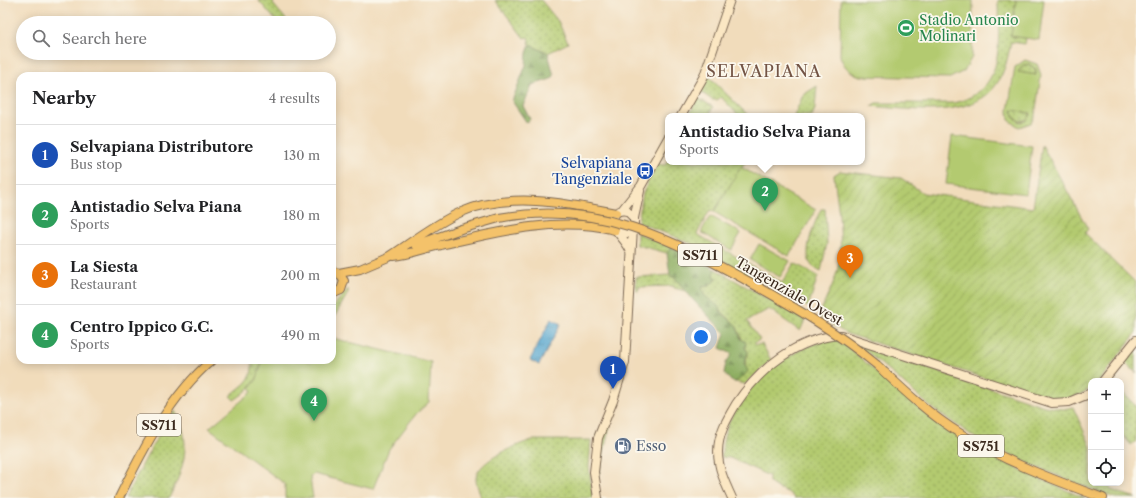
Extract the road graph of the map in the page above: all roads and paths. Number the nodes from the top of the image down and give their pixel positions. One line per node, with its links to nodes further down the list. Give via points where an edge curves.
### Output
1 (730, 0): 2 (main road, via 704,76)
2 (683, 113)
3 (665, 143): 4 (main road)
4 (641, 186): 5 (main road); 6 (main road)
5 (619, 212): 6 (main road, via 630,212); 8 (main road, via 612,221); 10 (main road, via 543,202 508,202 483,206 444,222)
6 (634, 218): 7 (main road)
7 (633, 228): 8 (main road, via 627,233); 9 (main road)
8 (617, 231): 9 (main road, via 628,245); 10 (main road, via 578,224 553,225 462,240)
9 (632, 256): 22 (main road, via 625,362 614,401 598,438 595,454 594,472)
10 (389, 257): 11 (main road, Tangenziale Ovest / SS711); 18 (main road, Tangenziale Ovest / SS711, bridge, via 423,242 499,218 542,213 577,214 621,223 650,232 690,250 822,324)
11 (360, 269): 12 (main road, Tangenziale Ovest / SS711); 14 (main road, Tangenziale Ovest / SS711)
12 (336, 272)
13 (336, 273): 14 (main road, via 343,278)
14 (344, 284): 15 (main road, Tangenziale Ovest)
15 (336, 293)
16 (1136, 340): 19 (main road)
17 (208, 364): 21 (main road, SS711, via 165,415)
18 (877, 365): 24 (main road, Tangenziale Ovest / SS751, via 915,400 961,434 1037,474)
19 (1105, 378)
20 (1088, 394): 23 (main road, via 1069,402 1052,404 841,335 818,339 782,357 759,374 726,419 719,439 718,452 719,464)
21 (119, 498)
22 (598, 498)
23 (732, 498)
24 (1103, 498)

